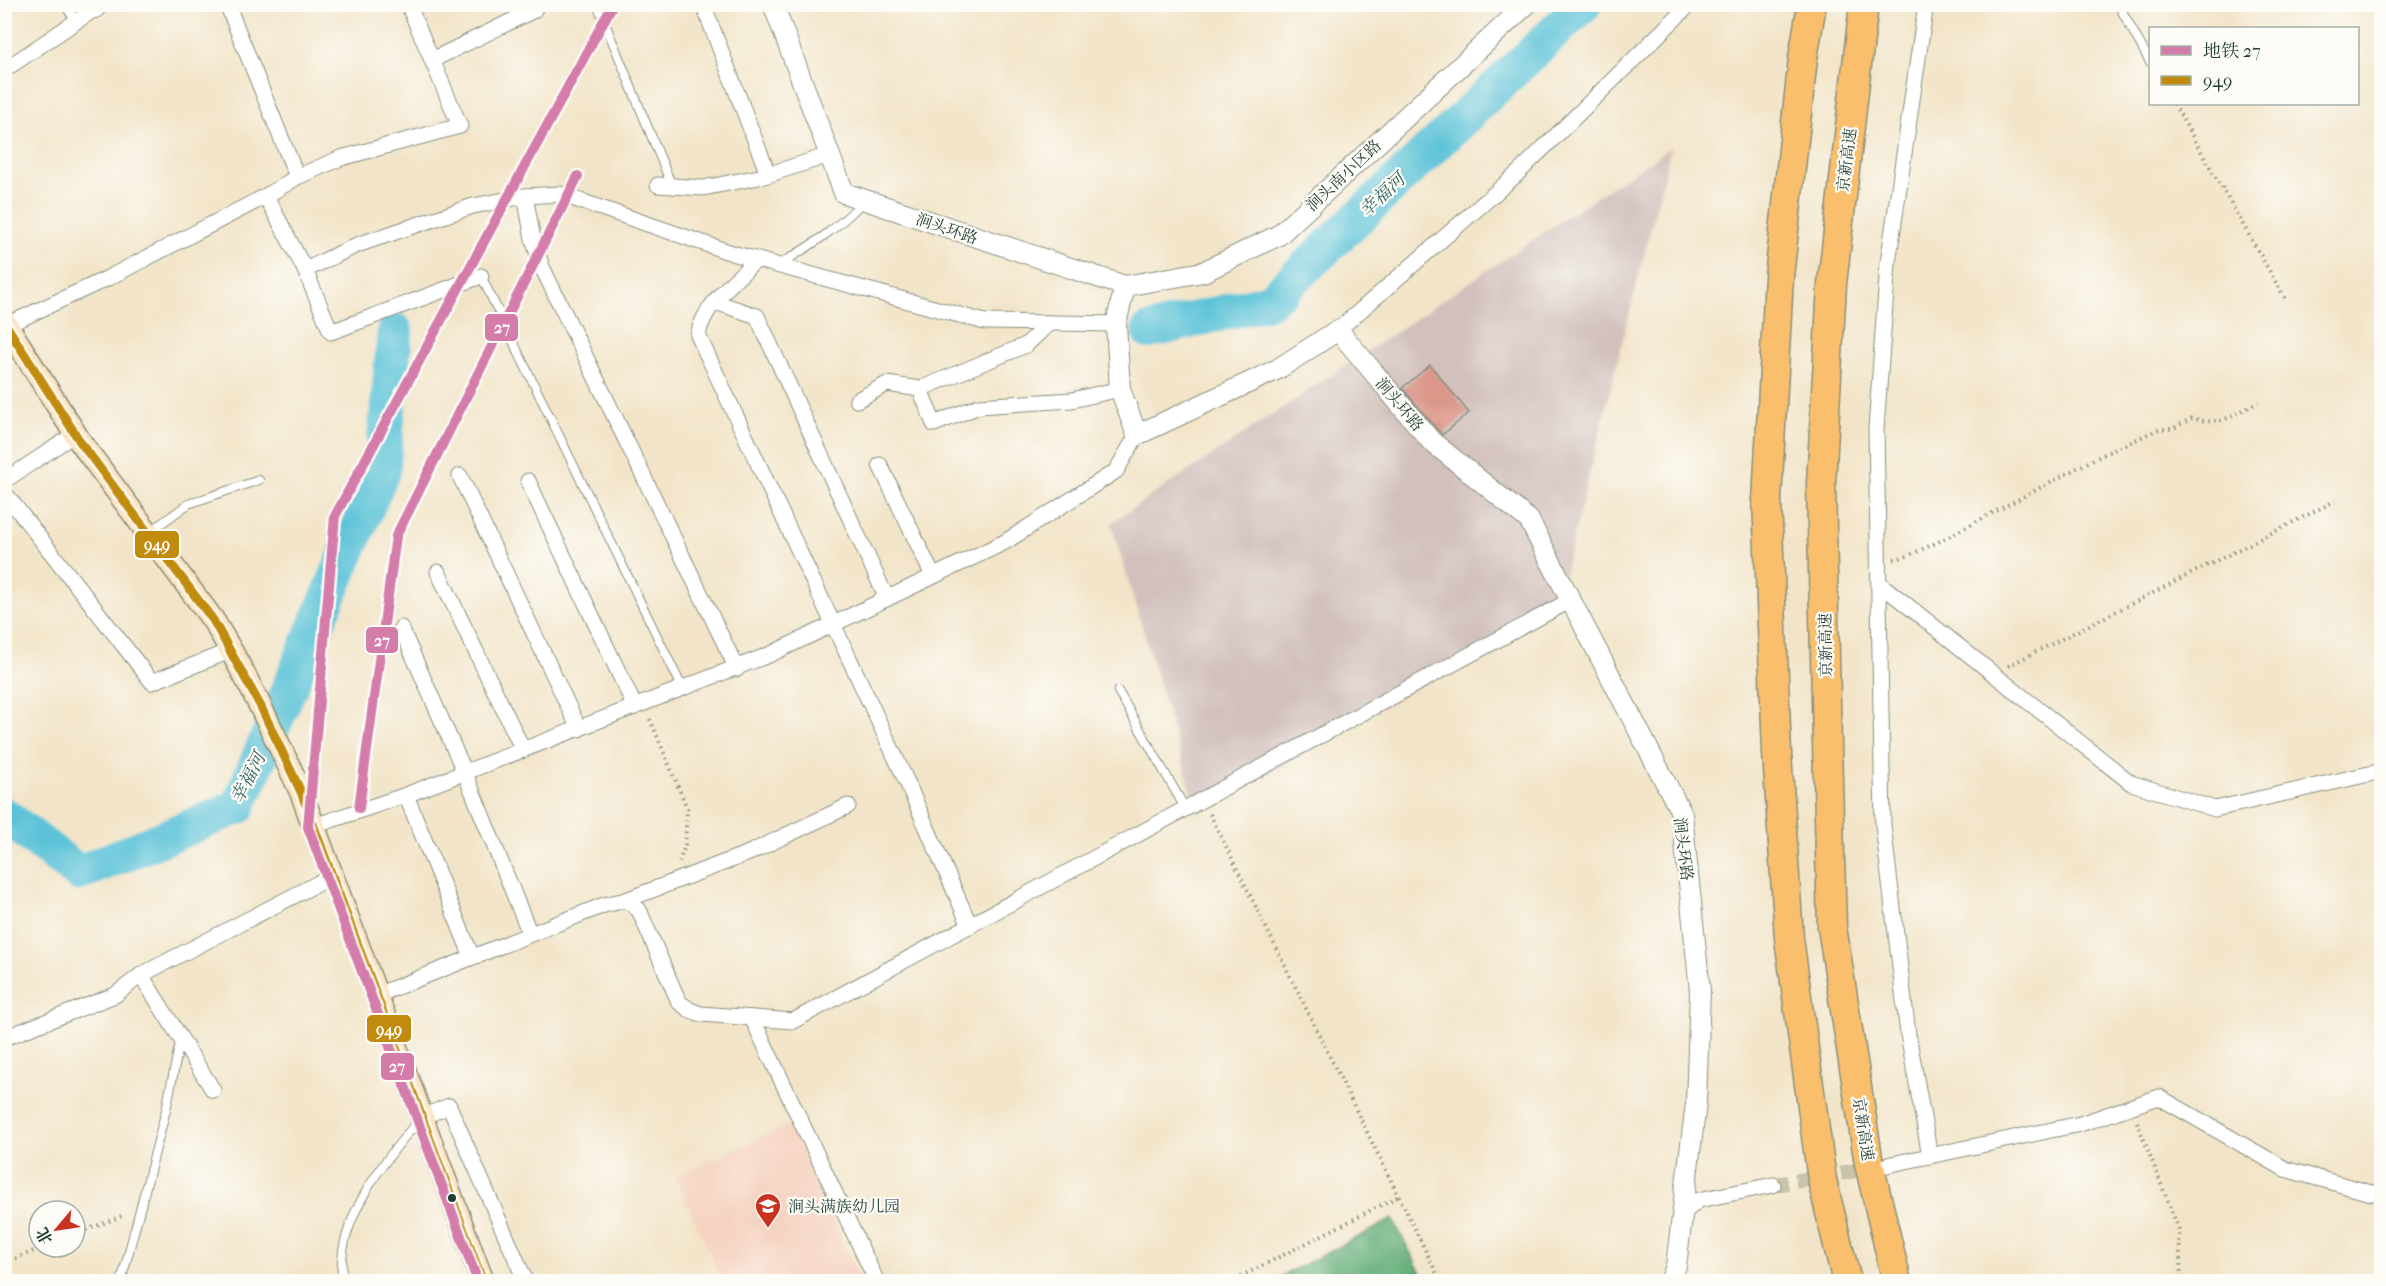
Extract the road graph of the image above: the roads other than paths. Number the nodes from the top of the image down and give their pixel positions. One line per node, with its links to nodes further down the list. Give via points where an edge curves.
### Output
1 (64, 4): 15 (lane)
2 (227, 4): 21 (street)
3 (408, 4): 17 (street)
4 (537, 4): 17 (street, via 534,10)
5 (597, 4): 22 (lane)
6 (704, 4): 20 (street)
7 (773, 4): 19 (street, 涧头环路)
8 (1527, 4): 30 (street, 涧头南小区路, via 1279,235 1203,272)
9 (1690, 4): 35 (street, via 1517,174)
10 (1812, 4): 91 (highway, via 1779,277 1767,500 1789,938 1822,1180)
11 (1864, 4): 92 (highway, 京新高速, via 1832,284 1821,484 1827,744 1832,927 1869,1164)
12 (1926, 4): 50 (street, via 1888,263 1876,429)
13 (2118, 4): 16 (lane)
14 (97, 6): 15 (street)
15 (76, 21): 18 (street)
16 (2149, 58)
17 (432, 60): 21 (street, via 460,126 341,158)
18 (4, 70)
19 (829, 155): 20 (street); 25 (street, 涧头环路, via 844,192)
20 (768, 174): 22 (street, via 703,188)
21 (297, 177): 23 (street)
22 (665, 186)
23 (266, 196): 28 (street); 32 (street, via 108,278)
24 (525, 196): 26 (street, via 560,194); 28 (street, via 473,206 357,246); 56 (street, via 542,267)
25 (858, 207): 27 (lane, via 814,243); 30 (street, 涧头环路)
26 (756, 260): 27 (street); 31 (street)
27 (778, 265): 33 (street, via 985,322)
28 (304, 270): 29 (street, via 331,332)
29 (481, 276): 57 (lane)
30 (1125, 286): 34 (street)
31 (715, 302): 51 (street, via 757,316); 53 (street, via 700,324 698,335)
32 (6, 323): 39 (main road)
33 (1049, 323): 34 (street); 36 (street, via 1026,345)
34 (1116, 324): 37 (street)
35 (1338, 330): 40 (street, via 1278,369); 52 (street, 涧头环路, via 1431,441 1529,520)
36 (920, 389): 37 (street, via 934,424 979,406 1072,400); 38 (street, via 887,384)
37 (1120, 389): 40 (street)
38 (857, 400)
39 (75, 434): 44 (street); 47 (main road)
40 (1137, 435): 49 (street, via 1116,471 1005,542)
41 (880, 465): 49 (street)
42 (460, 476): 60 (street)
43 (260, 480): 47 (lane, via 188,504)
44 (4, 481)
45 (528, 481): 59 (street)
46 (4, 492): 55 (street, via 152,682)
47 (147, 534): 55 (main road)
48 (438, 573): 61 (street)
49 (933, 576): 51 (street)
50 (1879, 583): 62 (street, via 2131,783 2215,808); 80 (street, via 1883,825 1908,1034)
51 (887, 599): 53 (street)
52 (1571, 600): 66 (street); 84 (street, 涧头环路, via 1682,814 1700,992 1696,1103)
53 (832, 625): 56 (street); 70 (street)
54 (401, 628): 63 (street)
55 (232, 650): 67 (main road)
56 (737, 669): 57 (street)
57 (683, 689): 59 (street)
58 (1118, 691): 66 (lane)
59 (640, 706): 60 (street)
60 (579, 729): 61 (street)
61 (523, 750): 63 (street)
62 (2382, 771)
63 (465, 772): 64 (street); 71 (street)
64 (406, 795): 67 (street); 72 (street)
65 (848, 806): 69 (street, via 750,853)
66 (1185, 808): 70 (street)
67 (314, 826): 68 (main road)
68 (332, 876): 73 (street); 74 (main road)
69 (626, 900): 71 (street); 75 (street, via 639,910 679,1002 701,1014)
70 (970, 926): 75 (street, via 793,1021)
71 (530, 934): 72 (street)
72 (472, 957): 74 (street)
73 (141, 975): 76 (street); 77 (street, via 115,995)
74 (377, 995): 79 (main road)
75 (752, 1018): 89 (street)
76 (181, 1037): 78 (street); 85 (lane)
77 (4, 1038)
78 (213, 1090)
79 (422, 1117): 86 (lane, via 393,1149 363,1197 345,1238); 87 (main road); 88 (street, via 449,1106)
80 (1930, 1156): 81 (street); 83 (street, via 2080,1124 2160,1096 2285,1169 2371,1193)
81 (1887, 1165)
82 (1773, 1185): 84 (street, via 1699,1200)
83 (2382, 1192)
84 (1682, 1214): 90 (street, 涧头环路, via 1676,1266)
85 (121, 1281)
86 (343, 1281)
87 (483, 1281)
88 (526, 1281)
89 (877, 1281)
90 (1670, 1281)
91 (1847, 1281)
92 (1898, 1281)

